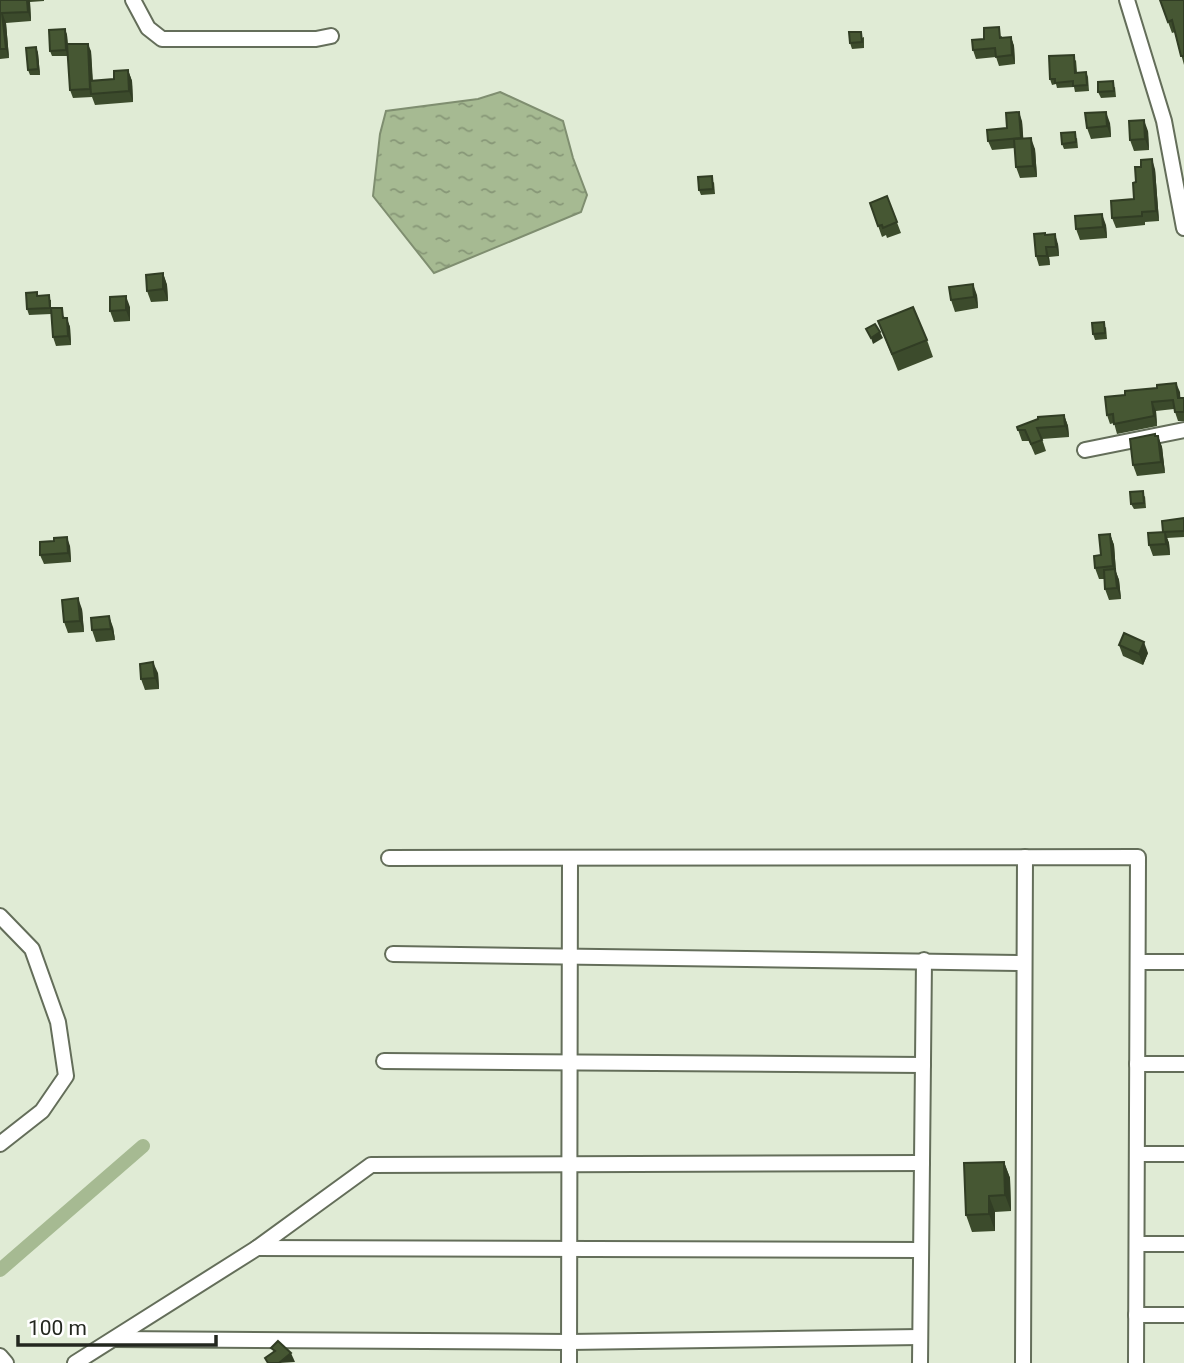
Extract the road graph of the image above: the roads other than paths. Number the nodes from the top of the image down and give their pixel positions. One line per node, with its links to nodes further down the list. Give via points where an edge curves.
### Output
1 (133, 0): 3 (street, via 148,28 162,39)
2 (1127, 0): 4 (street, via 1164,121)
3 (331, 36)
4 (1184, 228)
5 (1184, 430): 6 (street)
6 (1085, 450)
7 (1025, 857): 9 (street); 14 (street); 15 (street, via 1138,857)
8 (389, 858): 9 (street)
9 (570, 858): 12 (street)
10 (0, 916): 22 (street, via 32,949 58,1022 66,1076 42,1111)
11 (393, 954): 12 (street)
12 (569, 957): 13 (street); 18 (street)
13 (924, 960): 14 (street); 21 (street)
14 (1024, 962): 42 (street)
15 (1138, 962): 16 (street); 19 (street)
16 (1184, 962)
17 (384, 1061): 18 (street)
18 (569, 1061): 21 (street); 26 (street)
19 (1137, 1064): 20 (street); 23 (street)
20 (1184, 1064)
21 (923, 1065): 25 (street)
22 (0, 1144)
23 (1137, 1154): 24 (street); 27 (street)
24 (1184, 1154)
25 (922, 1163): 26 (street); 31 (street)
26 (569, 1165): 29 (street, via 371,1165); 30 (street)
27 (1137, 1244): 28 (street); 32 (street)
28 (1184, 1244)
29 (257, 1248): 30 (street); 35 (street)
30 (569, 1250): 31 (street); 36 (street)
31 (921, 1250): 34 (street)
32 (1136, 1315): 33 (street); 43 (street)
33 (1184, 1315)
34 (920, 1337): 36 (street); 41 (street)
35 (113, 1339): 36 (street); 39 (street)
36 (569, 1342): 40 (street)
37 (0, 1356): 38 (street)
38 (6, 1363)
39 (75, 1363)
40 (569, 1363)
41 (920, 1363)
42 (1023, 1363)
43 (1136, 1363)

